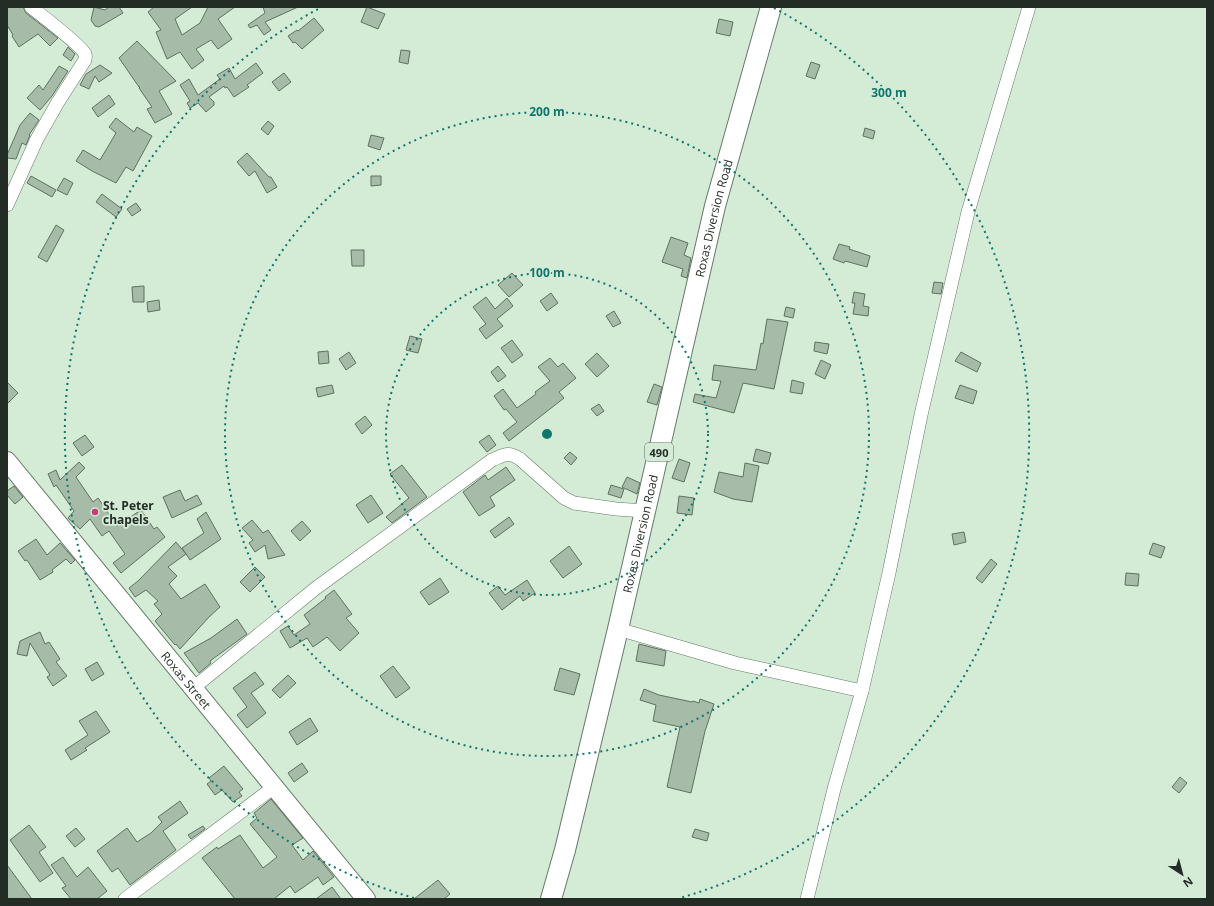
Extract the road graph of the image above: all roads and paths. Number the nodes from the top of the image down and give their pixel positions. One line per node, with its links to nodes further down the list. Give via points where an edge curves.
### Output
1 (31, 7): 4 (street, via 86,55 37,139)
2 (772, 7): 6 (main road, Roxas Diversion Road / 490, via 715,206)
3 (1029, 7): 9 (street, via 968,212 921,415)
4 (7, 205)
5 (7, 462): 8 (main road, Roxas Street)
6 (645, 511): 7 (main road, Roxas Diversion Road / 490); 8 (street, via 574,503 564,498 513,454 504,455 492,460 316,588)
7 (618, 629): 9 (street, via 734,663); 13 (main road, Roxas Diversion Road / 490)
8 (192, 689): 10 (main road, Roxas Street)
9 (862, 691): 14 (street)
10 (274, 787): 11 (street); 12 (main road, Roxas Street)
11 (125, 899)
12 (366, 899)
13 (551, 899)
14 (806, 899)

